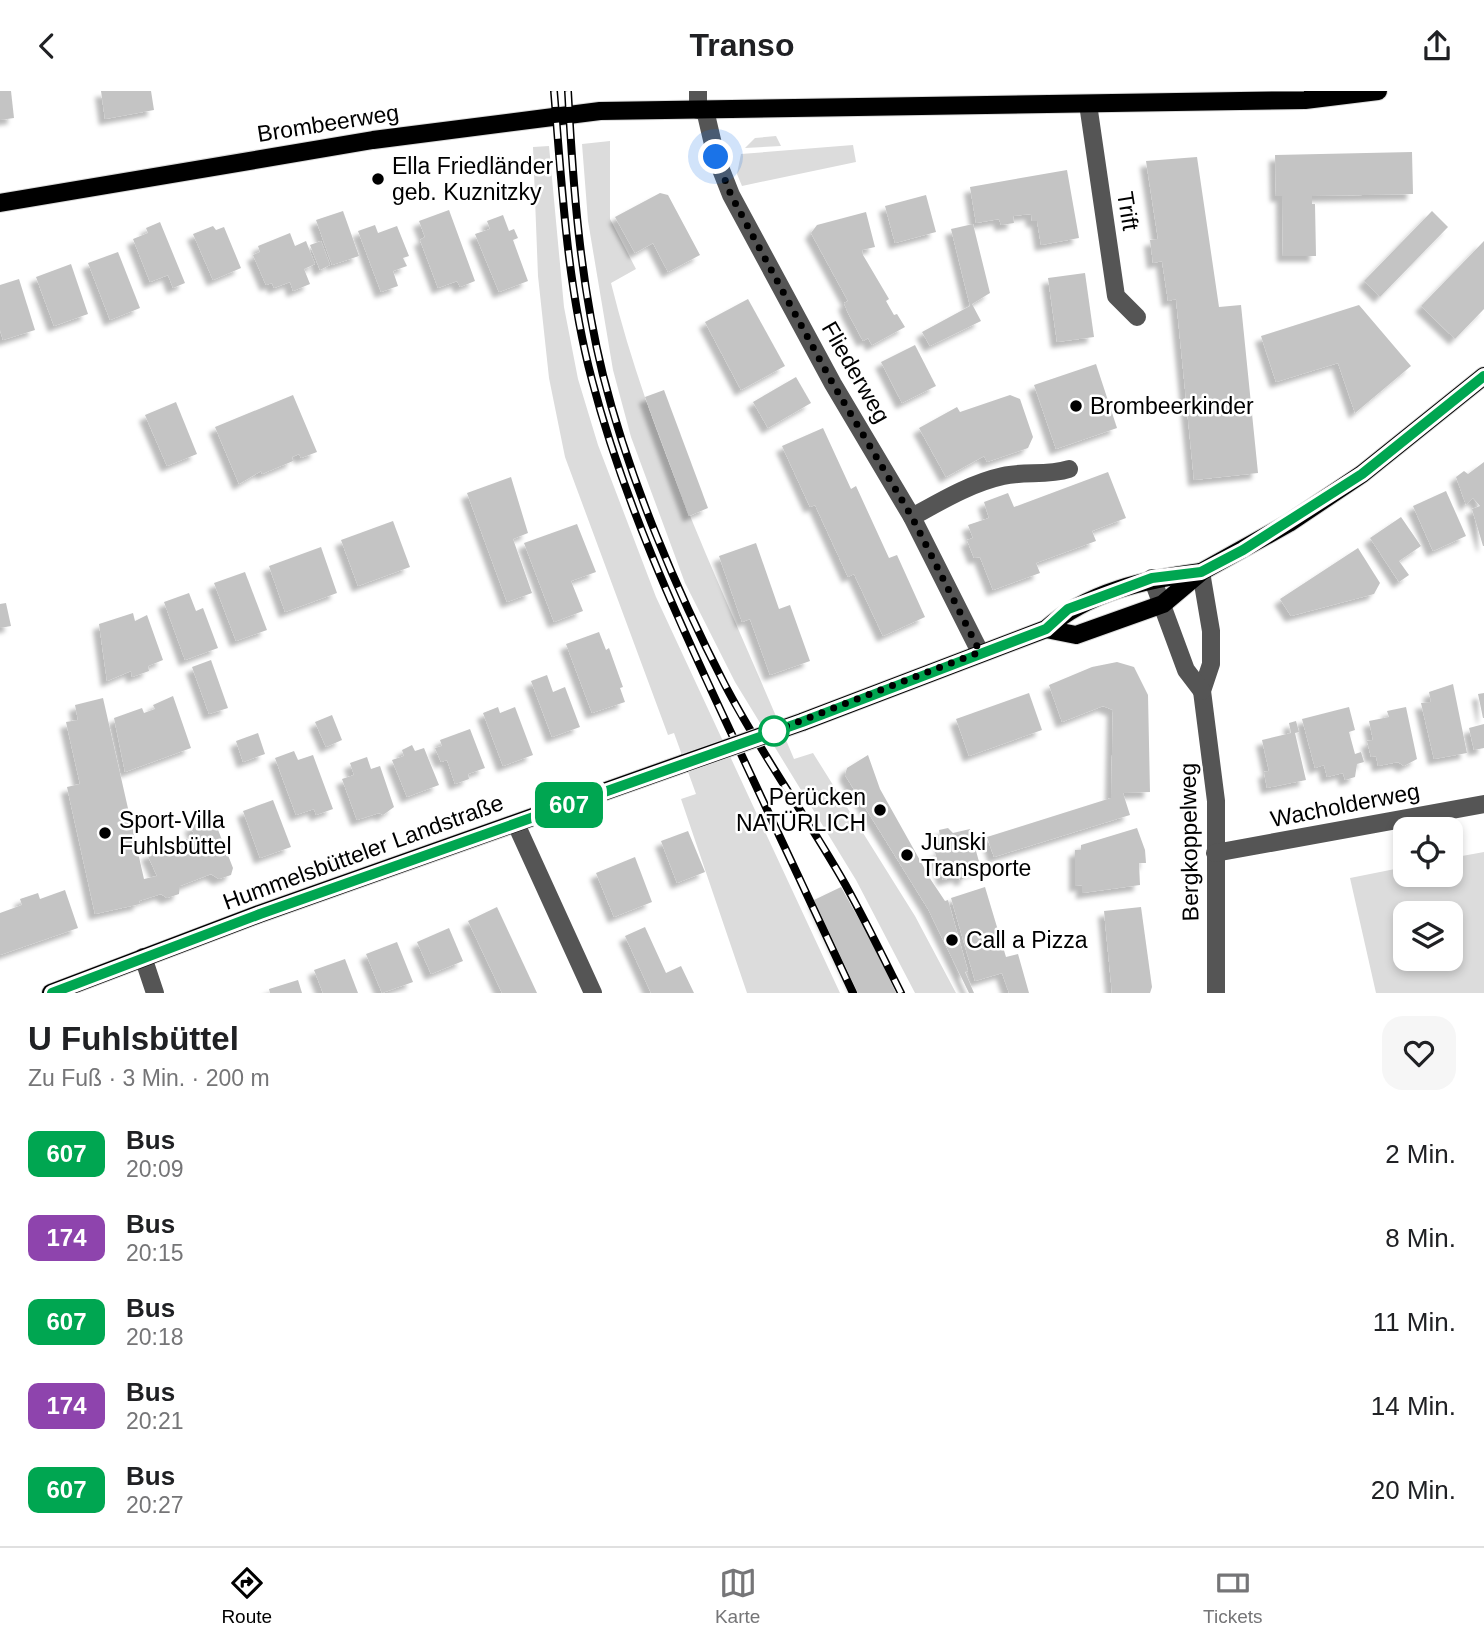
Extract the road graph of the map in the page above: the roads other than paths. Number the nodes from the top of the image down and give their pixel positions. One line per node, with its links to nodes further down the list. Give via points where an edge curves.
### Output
1 (698, 91): 4 (street, Fliederweg)
2 (1378, 91): 3 (main road, Brombeerweg, via 1305,100)
3 (1088, 104): 4 (main road, Brombeerweg); 6 (street, Trift, via 1116,296)
4 (701, 110): 5 (main road, Brombeerweg, via 600,111 373,140); 9 (street, Fliederweg, via 731,195 833,384)
5 (0, 203)
6 (1137, 317)
7 (1484, 376): 10 (main road, Hummelsbütteler Landstraße, via 1362,474 1289,523)
8 (1069, 469): 9 (street, via 1053,475 1005,475)
9 (912, 517): 14 (street, Fliederweg)
10 (1201, 572): 11 (main road, Hummelsbütteler Landstraße); 12 (main road, Hummelsbütteler Landstraße); 15 (street, Bergkoppelweg, via 1212,651)
11 (1152, 578): 12 (street, Bergkoppelweg); 13 (main road, Hummelsbütteler Landstraße, via 1068,609)
12 (1163, 604): 13 (main road, Hummelsbütteler Landstraße, via 1076,635); 15 (street, Bergkoppelweg, via 1186,670)
13 (1046, 629): 14 (main road, Hummelsbütteler Landstraße)
14 (980, 652): 17 (main road, Hummelsbütteler Landstraße, bridge, via 802,722)
15 (1202, 691): 18 (street, Bergkoppelweg, via 1214,773)
16 (1484, 803): 18 (street, Wacholderweg)
17 (516, 824): 19 (main road, Hummelsbütteler Landstraße); 22 (street)
18 (1215, 853): 23 (street, Bergkoppelweg)
19 (143, 957): 20 (main road, Hummelsbütteler Landstraße); 21 (street)
20 (51, 993)
21 (155, 993)
22 (593, 993)
23 (1216, 993)

